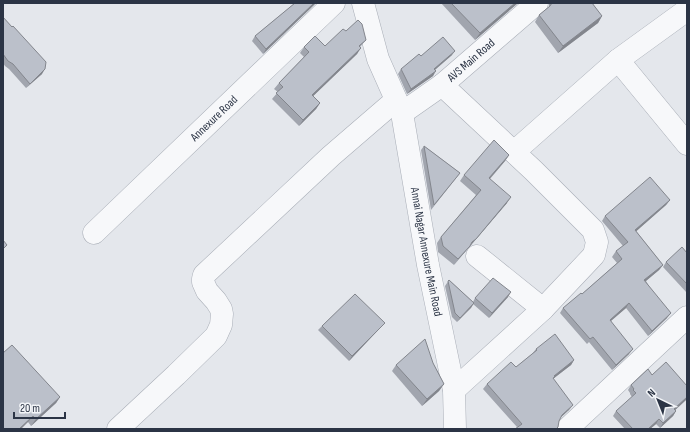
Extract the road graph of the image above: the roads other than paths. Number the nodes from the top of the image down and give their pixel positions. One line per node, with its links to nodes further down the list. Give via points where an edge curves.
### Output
1 (334, 3): 10 (street, Annexure Road)
2 (362, 3): 7 (street, via 378,59)
3 (537, 3): 6 (street, AVS Main Road)
4 (687, 10): 5 (street)
5 (618, 60): 8 (street); 9 (street)
6 (442, 85): 7 (street, AVS Main Road); 9 (street)
7 (399, 107): 14 (street, Annai Nagar Annexure Main Road); 15 (street, AVS Main Road, via 331,156 204,275 203,282 207,291 216,301 222,314 216,336)
8 (687, 144)
9 (514, 152): 12 (street, via 593,230 597,242 594,255)
10 (94, 233)
11 (477, 256): 12 (street)
12 (543, 309): 14 (street)
13 (687, 317): 17 (street)
14 (454, 390): 16 (street, Annai Nagar Annexure Main Road)
15 (118, 429)
16 (455, 429)
17 (567, 429)

